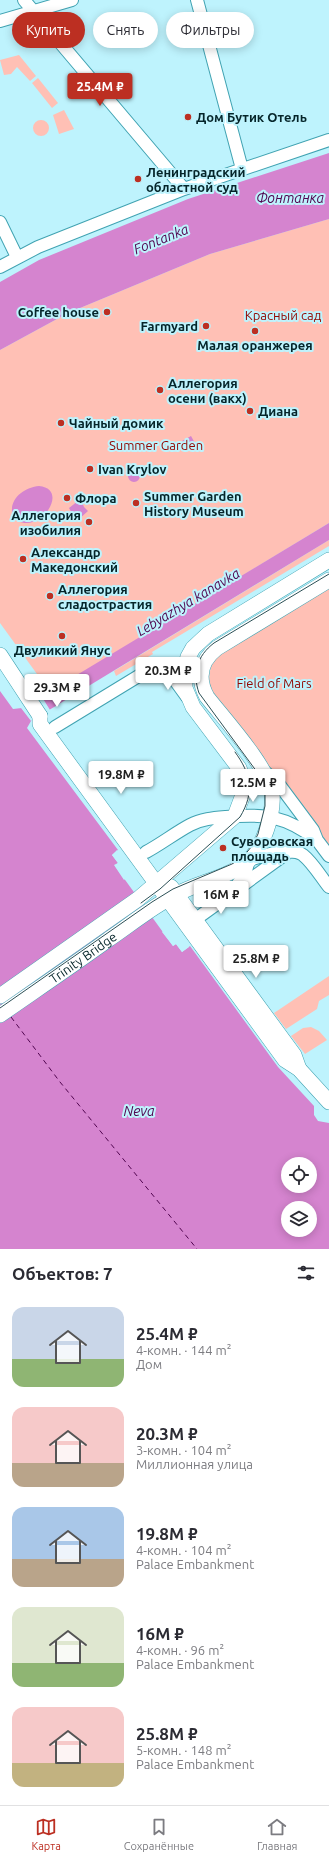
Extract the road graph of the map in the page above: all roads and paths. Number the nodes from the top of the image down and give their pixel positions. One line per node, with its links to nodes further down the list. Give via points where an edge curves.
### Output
1 (24, 0): 4 (street)
2 (72, 0): 4 (street)
3 (197, 0): 7 (street)
4 (33, 11): 5 (street); 8 (street)
5 (0, 21)
6 (329, 140): 7 (street)
7 (242, 168): 8 (street)
8 (184, 189): 10 (street)
9 (0, 222): 10 (street)
10 (17, 257): 11 (street)
11 (0, 267)
12 (329, 560): 17 (main road, via 208,634 193,648 185,667 185,688)
13 (329, 580): 20 (main road, via 217,648 207,658 201,670 201,684 207,697)
14 (0, 655): 16 (main road)
15 (0, 667): 16 (main road)
16 (21, 688): 18 (main road)
17 (189, 699): 19 (street, via 166,668 156,666); 21 (main road, via 236,762 242,776 244,792)
18 (40, 716): 19 (main road, via 48,718); 28 (main road, via 40,724)
19 (55, 727): 24 (main road)
20 (264, 770): 22 (main road, via 271,791); 23 (street, via 278,783 313,830)
21 (235, 816): 22 (street); 24 (street, via 200,821); 28 (main road, Trinity Bridge)
22 (270, 816): 23 (street, via 297,826); 27 (main road, via 260,843)
23 (317, 840): 26 (street)
24 (146, 852): 28 (main road)
25 (288, 852): 27 (street, via 268,854); 29 (street, via 297,852 305,856); 30 (street)
26 (329, 856)
27 (249, 860): 30 (street, via 245,874); 31 (main road, Trinity Bridge, via 235,869)
28 (161, 881): 31 (main road); 33 (main road, Trinity Bridge)
29 (329, 887)
30 (232, 892): 32 (street)
31 (172, 897): 32 (main road); 34 (main road, Trinity Bridge); 35 (main road, via 285,1060)
32 (196, 919): 35 (main road, via 294,1054)
33 (0, 996)
34 (0, 1016)
35 (299, 1069): 36 (main road)
36 (329, 1102)

